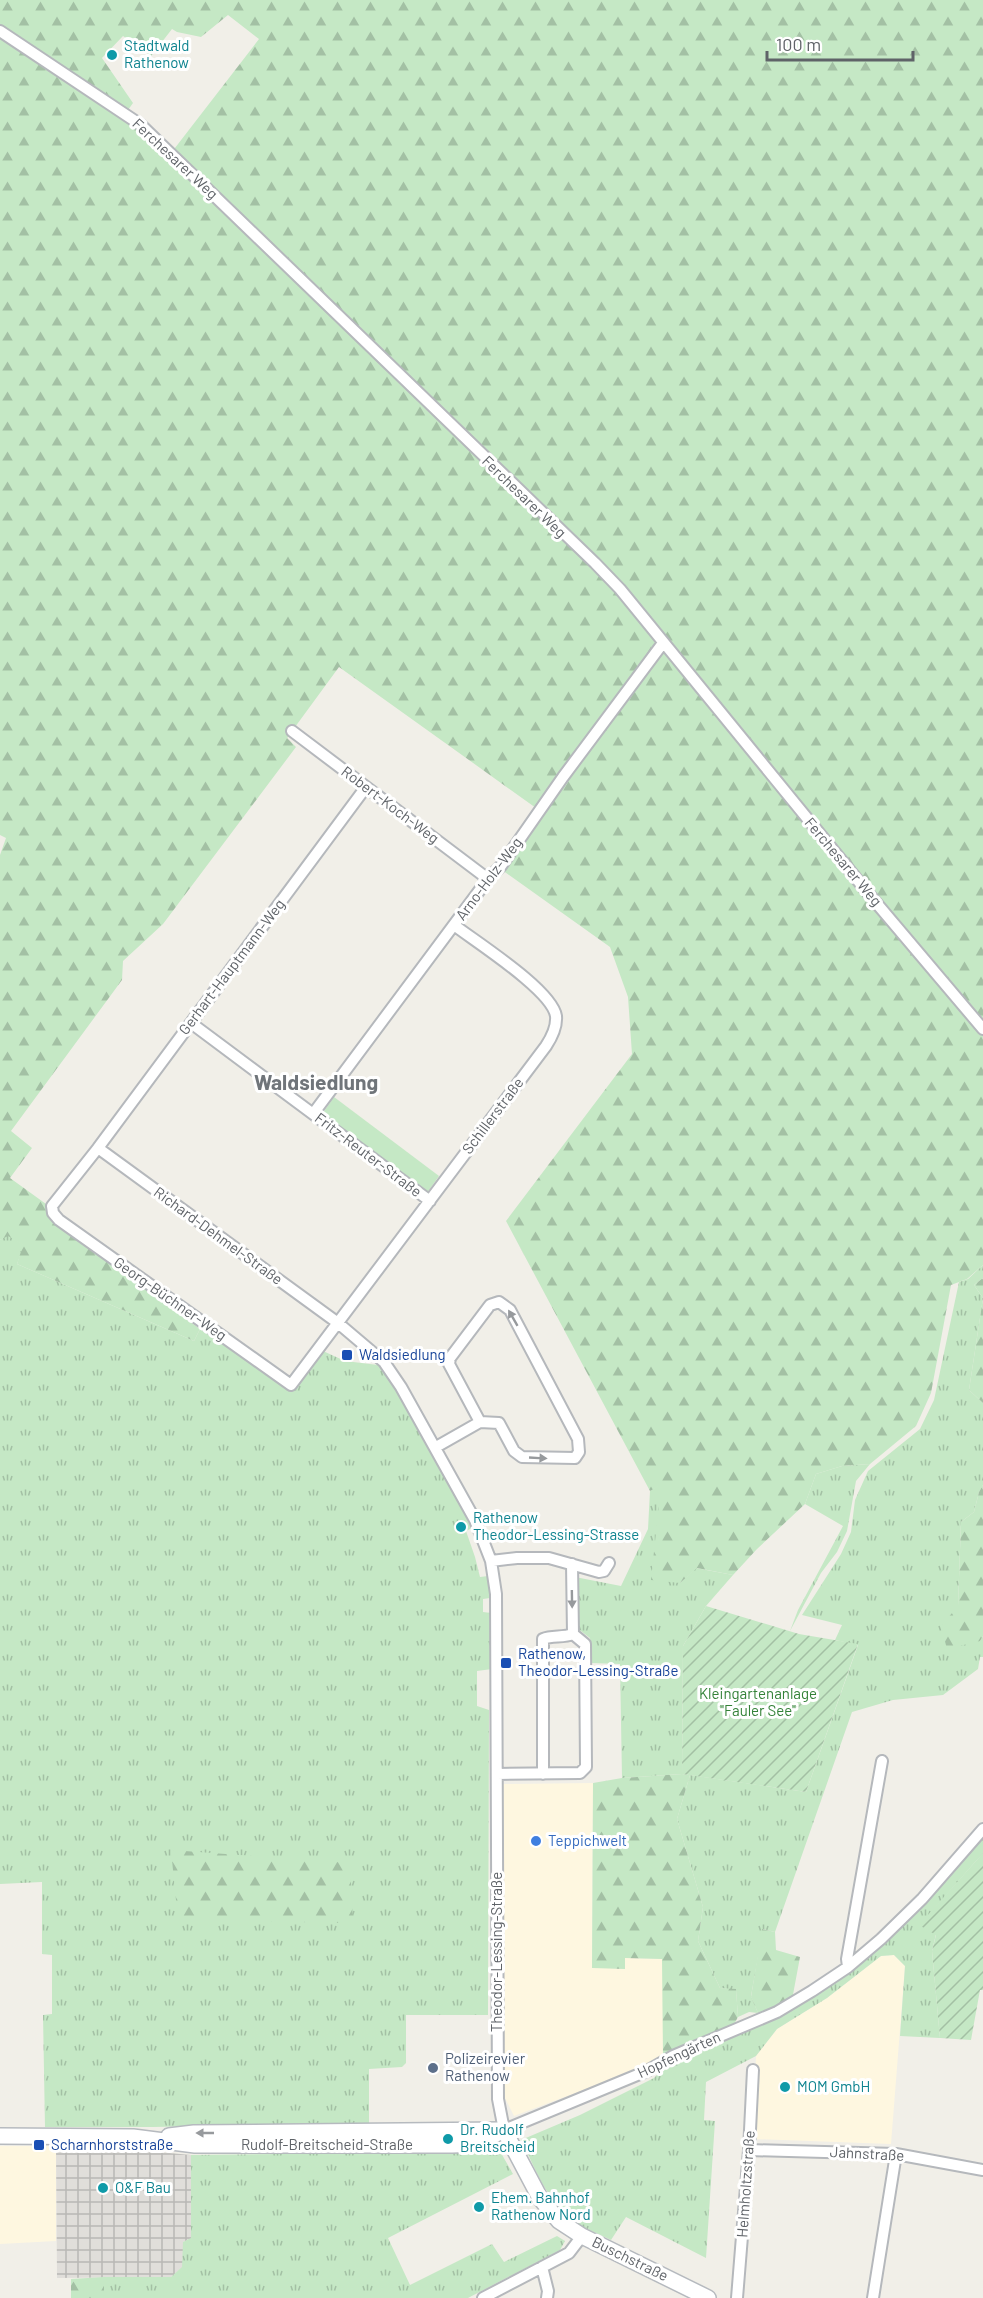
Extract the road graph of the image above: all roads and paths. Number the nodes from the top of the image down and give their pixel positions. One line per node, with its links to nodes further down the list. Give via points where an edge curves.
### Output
1 (0, 31): 2 (street, Ferchesarer Weg, via 141,125 595,563)
2 (663, 644): 5 (street, Arno-Holz-Weg); 8 (street, Ferchesarer Weg)
3 (292, 731): 4 (street, Robert-Koch-Weg)
4 (366, 787): 5 (street, Robert-Koch-Weg); 7 (street, Gerhart-Hauptmann-Weg)
5 (488, 879): 6 (street, Arno-Holz-Weg)
6 (454, 925): 9 (street, Arno-Holz-Weg); 11 (street, Schillerstraße, via 537,987 556,1015 555,1029)
7 (190, 1023): 9 (street, Fritz-Reuter-Straße); 10 (street, Gerhart-Hauptmann-Weg)
8 (983, 1029)
9 (313, 1114): 11 (street, Fritz-Reuter-Straße)
10 (98, 1148): 12 (street, Richard-Dehmel-Straße); 12 (street, Georg-Büchner-Weg, via 52,1206 58,1220 291,1385)
11 (430, 1201): 12 (street, Schillerstraße)
12 (338, 1323): 14 (street, Theodor-Lessing-Straße, via 384,1362)
13 (480, 1422): 13 (street, one-way to 13, via 498,1423 514,1452 522,1457 575,1458 579,1452 578,1439 510,1310 499,1302 490,1305 449,1364); 14 (street)
14 (436, 1447): 15 (street, Theodor-Lessing-Straße, via 475,1520)
15 (491, 1561): 17 (street, via 549,1558); 20 (street, Theodor-Lessing-Straße, via 496,1594)
16 (609, 1563): 17 (street, via 599,1572)
17 (572, 1564): 18 (street, one-way to 18)
18 (573, 1634): 21 (street, via 543,1640); 21 (street, via 585,1644 586,1767 580,1773)
19 (882, 1761): 23 (street, via 865,1820)
20 (497, 1774): 21 (street); 25 (street, Theodor-Lessing-Straße, via 498,2099)
21 (543, 1774)
22 (983, 1829): 23 (street, Hopfengärten, via 922,1899)
23 (848, 1967): 25 (street, Hopfengärten, via 777,2012 673,2056 647,2072)
24 (753, 2070): 27 (street, Helmholtzstraße)
25 (504, 2130): 26 (street, Rudolf-Breitscheid-Straße, via 476,2144 452,2145 195,2145 147,2138); 30 (street, Buschstraße, via 546,2208)
26 (0, 2136)
27 (749, 2150): 28 (street, Jahnstraße); 35 (street, Helmholtzstraße)
28 (896, 2154): 29 (street, Jahnstraße); 36 (street)
29 (983, 2170)
30 (582, 2236): 31 (street, via 569,2253); 34 (street, Buschstraße)
31 (542, 2267): 32 (street); 33 (street)
32 (483, 2298)
33 (547, 2298)
34 (708, 2298)
35 (737, 2298)
36 (873, 2298)

